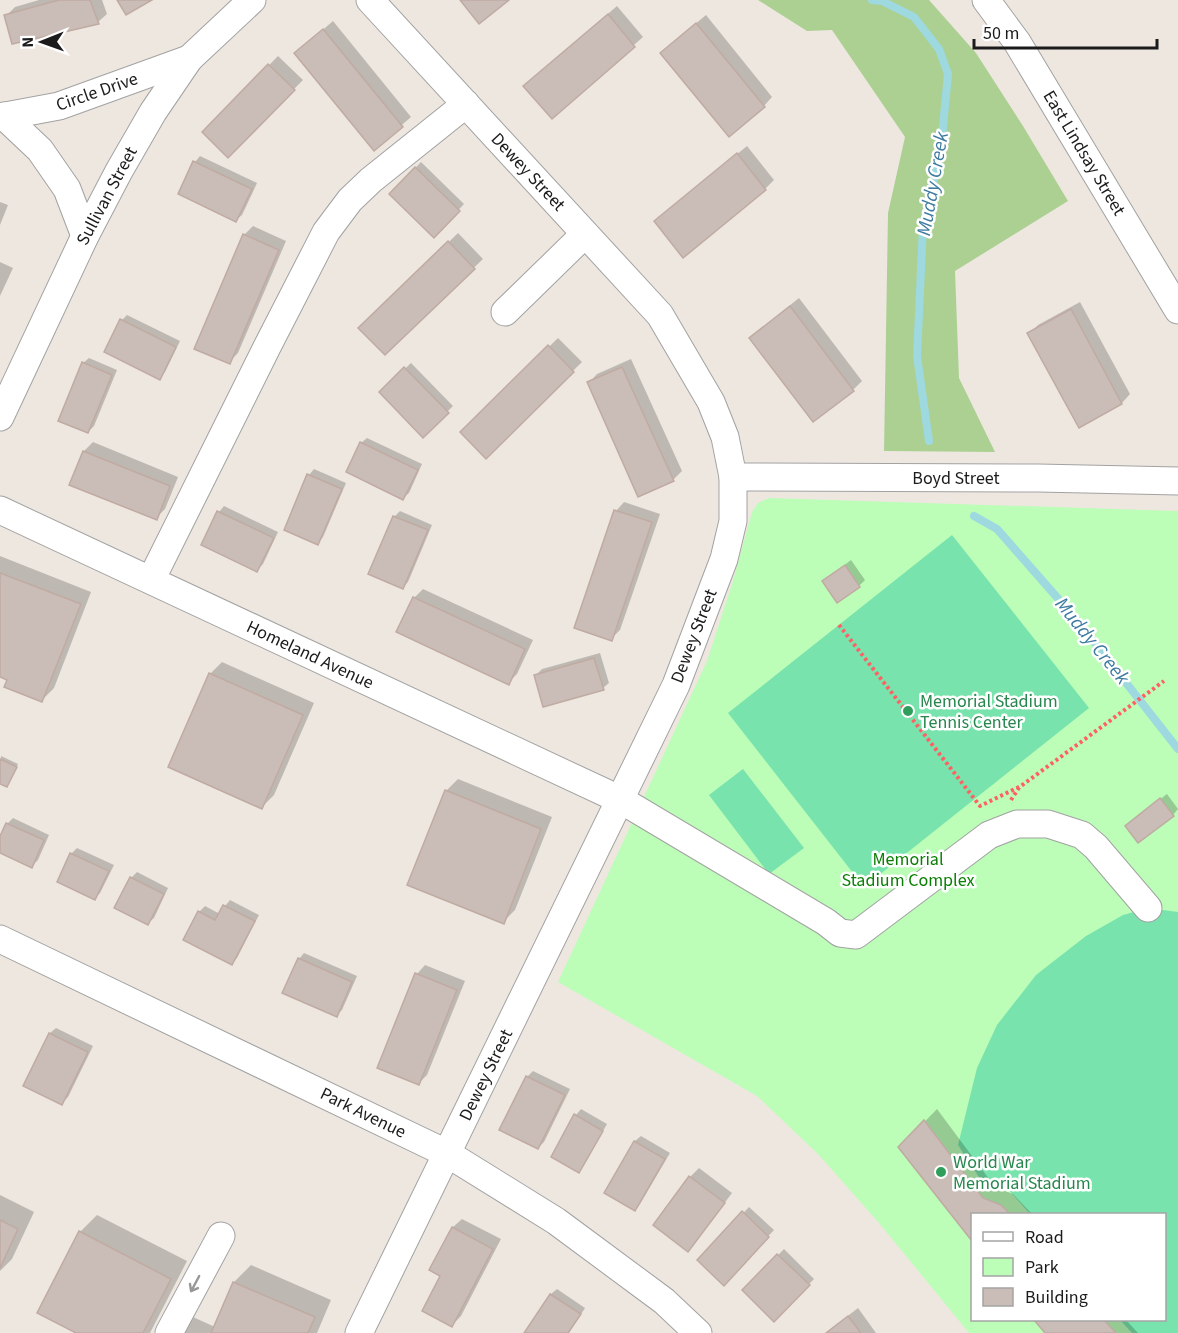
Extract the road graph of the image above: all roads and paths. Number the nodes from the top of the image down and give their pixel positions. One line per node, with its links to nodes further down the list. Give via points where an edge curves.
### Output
1 (252, 0): 4 (street, Sullivan Street)
2 (370, 0): 5 (street, Dewey Street)
3 (986, 0): 9 (street, East Lindsay Street, via 1017,42)
4 (189, 59): 6 (street, Circle Drive, via 59,106); 8 (street, Sullivan Street, via 153,112)
5 (466, 104): 7 (street, Dewey Street); 15 (street, via 371,180 326,232)
6 (2, 116): 8 (street, Circle Drive, via 40,150 67,189)
7 (585, 234): 10 (street); 12 (street, Dewey Street, via 660,315 711,402 725,437)
8 (85, 236): 11 (street, Sullivan Street)
9 (1178, 310)
10 (506, 312)
11 (0, 417)
12 (733, 477): 13 (street, Boyd Street); 18 (street, Dewey Street, via 733,521 724,559 676,685)
13 (1178, 481)
14 (0, 510): 15 (street, Homeland Avenue)
15 (151, 580): 18 (street, Homeland Avenue)
16 (839, 625): 17 (path, via 980,806 1020,786)
17 (1164, 681)
18 (621, 800): 19 (street, Homeland Avenue, via 840,933 856,935 989,835 1017,824 1048,824 1082,835); 21 (street, Dewey Street)
19 (1148, 908)
20 (0, 939): 21 (street, Park Avenue)
21 (448, 1154): 24 (street, Dewey Street); 25 (street, Park Avenue, via 556,1221 664,1301)
22 (221, 1236): 23 (street, one-way to 23)
23 (169, 1333)
24 (359, 1333)
25 (698, 1333)

